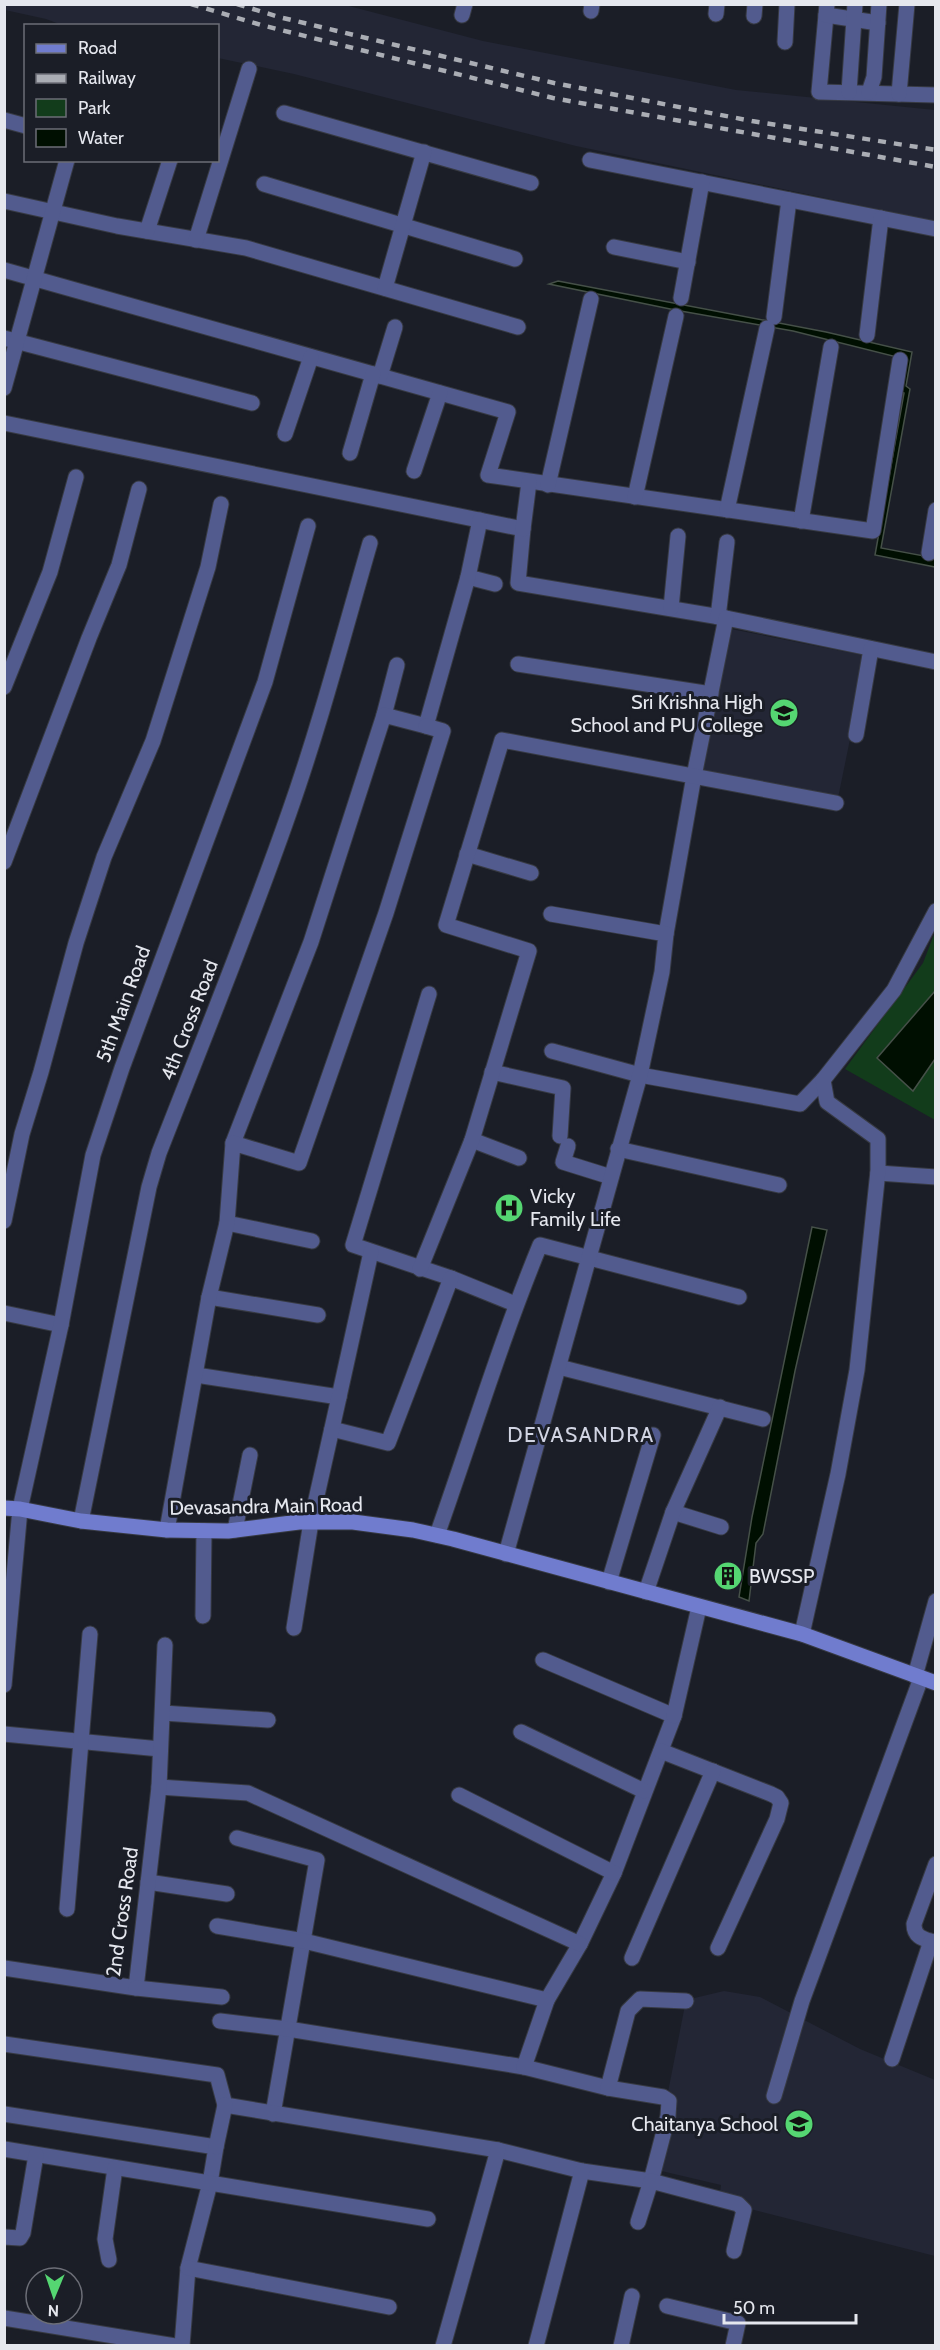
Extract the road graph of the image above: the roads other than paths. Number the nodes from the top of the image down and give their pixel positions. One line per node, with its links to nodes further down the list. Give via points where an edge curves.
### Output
1 (787, 4): 7 (street)
2 (879, 4): 6 (street)
3 (907, 4): 11 (street)
4 (827, 10): 5 (street); 9 (street, via 819,92)
5 (855, 12): 6 (street); 9 (street)
6 (878, 23): 10 (street, via 874,77)
7 (785, 42)
8 (249, 69): 30 (street)
9 (849, 92): 10 (street)
10 (869, 92): 11 (street)
11 (899, 94): 12 (street)
12 (936, 95)
13 (284, 113): 16 (street)
14 (4, 120): 15 (street)
15 (24, 125)
16 (424, 152): 21 (street); 27 (street)
17 (590, 160): 20 (street)
18 (66, 162): 25 (street)
19 (169, 162): 29 (street)
20 (702, 182): 23 (street); 33 (street)
21 (531, 183)
22 (264, 184): 27 (street)
23 (789, 200): 26 (street); 61 (street, via 770,322)
24 (4, 201): 25 (street)
25 (52, 213): 29 (street); 35 (street)
26 (881, 218): 28 (street); 42 (street)
27 (403, 226): 32 (street); 36 (street)
28 (936, 229)
29 (147, 231): 30 (street)
30 (196, 240): 36 (street, via 246,248)
31 (614, 247): 33 (street)
32 (515, 259)
33 (688, 262): 38 (street)
34 (4, 270): 35 (street)
35 (34, 279): 43 (street); 45 (street)
36 (385, 288): 41 (street)
37 (591, 298): 57 (street)
38 (681, 298)
39 (676, 315): 59 (street)
40 (394, 327): 47 (street)
41 (518, 327)
42 (867, 335)
43 (11, 340): 48 (street); 50 (street)
44 (831, 348): 64 (street)
45 (311, 357): 47 (street); 52 (street)
46 (900, 360): 64 (street, via 873,531)
47 (376, 375): 49 (street); 53 (street)
48 (4, 388)
49 (440, 393): 54 (street); 56 (street, via 508,412 488,475)
50 (252, 403)
51 (4, 423): 63 (street)
52 (285, 434)
53 (350, 453)
54 (414, 471)
55 (76, 477): 79 (street, via 50,572)
56 (529, 482): 57 (street); 66 (street)
57 (548, 484): 59 (street)
58 (139, 489): 87 (street, via 119,565)
59 (635, 497): 61 (street)
60 (221, 504): 105 (street, via 208,567 153,741 104,857 76,943)
61 (727, 510): 64 (street)
62 (936, 510): 70 (street)
63 (480, 520): 66 (street); 71 (street)
64 (801, 521)
65 (308, 526): 118 (street, 5th Main Road, via 265,682 93,1155)
66 (523, 529): 73 (street, via 518,583)
67 (678, 536): 73 (street)
68 (727, 542): 74 (street)
69 (370, 543): 129 (street, 4th Cross Road, via 290,812 159,1153)
70 (930, 553)
71 (468, 577): 72 (street); 82 (street)
72 (495, 584)
73 (671, 608): 74 (street)
74 (722, 618): 75 (street); 80 (street)
75 (871, 649): 76 (street); 83 (street)
76 (936, 662)
77 (397, 664): 81 (street)
78 (518, 664): 80 (street)
79 (4, 687)
80 (711, 694): 84 (street)
81 (384, 715): 82 (street); 98 (street, via 311,942)
82 (426, 726): 98 (street, via 443,731 386,913 299,1163)
83 (856, 735)
84 (694, 776): 85 (street); 86 (street, via 502,740); 91 (street)
85 (836, 803)
86 (467, 854): 88 (street); 94 (street, via 446,925 530,951)
87 (4, 862)
88 (531, 873)
89 (936, 911): 96 (street, via 894,990)
90 (550, 914): 91 (street)
91 (666, 934): 95 (street)
92 (429, 994): 109 (street, via 353,1245)
93 (552, 1051): 95 (street)
94 (492, 1072): 97 (street); 102 (street, via 563,1088 563,1162)
95 (640, 1076): 96 (street, via 800,1104); 99 (street)
96 (823, 1080): 101 (street, via 827,1102 878,1139)
97 (472, 1140): 100 (street); 111 (street)
98 (233, 1143): 107 (street)
99 (618, 1149): 102 (street); 104 (street)
100 (519, 1158)
101 (878, 1173): 103 (street); 144 (street, via 857,1370)
102 (611, 1177): 110 (street)
103 (936, 1177)
104 (779, 1185)
105 (7, 1199): 106 (street)
106 (4, 1221)
107 (227, 1223): 108 (street); 113 (street)
108 (312, 1240)
109 (370, 1252): 111 (street); 121 (street)
110 (589, 1257): 114 (street); 115 (street, via 540,1245); 119 (street)
111 (420, 1269): 112 (street)
112 (451, 1278): 115 (street); 124 (street, via 388,1443)
113 (209, 1297): 117 (street); 120 (street)
114 (739, 1298)
115 (515, 1304): 135 (street)
116 (4, 1313): 118 (street)
117 (318, 1315)
118 (61, 1325): 127 (street, 5th Main Road)
119 (559, 1367): 122 (street); 136 (street)
120 (195, 1375): 121 (street); 132 (street)
121 (339, 1397): 124 (street)
122 (720, 1407): 123 (street); 128 (street)
123 (763, 1419)
124 (332, 1429): 130 (street)
125 (653, 1435): 137 (street)
126 (250, 1455): 133 (street)
127 (12, 1509): 129 (main road, Devasandra Main Road); 148 (street, 5th Main Road)
128 (673, 1512): 131 (street); 138 (street)
129 (81, 1521): 132 (main road, Devasandra Main Road)
130 (310, 1522): 133 (main road, Devasandra Main Road); 135 (main road, Devasandra Main Road, via 353,1522); 142 (street)
131 (721, 1527)
132 (167, 1530): 134 (main road, Devasandra Main Road)
133 (235, 1530): 134 (main road, Devasandra Main Road)
134 (204, 1531): 141 (street)
135 (437, 1535): 136 (main road, Devasandra Main Road)
136 (506, 1554): 137 (main road, Devasandra Main Road)
137 (609, 1582): 138 (main road, Devasandra Main Road)
138 (646, 1592): 140 (main road, Devasandra Main Road)
139 (936, 1601): 147 (street)
140 (699, 1607): 144 (main road, Devasandra Main Road); 150 (street)
141 (203, 1616)
142 (294, 1628)
143 (90, 1634): 154 (street)
144 (802, 1634): 147 (main road, Devasandra Main Road)
145 (165, 1645): 149 (street, 2nd Cross Road)
146 (543, 1660): 150 (street)
147 (924, 1679): 185 (street, via 802,2001)
148 (4, 1685)
149 (163, 1713): 151 (street); 155 (street, 2nd Cross Road)
150 (674, 1716): 156 (street)
151 (268, 1720)
152 (521, 1732): 159 (street)
153 (4, 1734): 154 (street)
154 (81, 1742): 155 (street); 167 (street)
155 (160, 1749): 158 (street, 2nd Cross Road)
156 (661, 1751): 157 (street); 159 (street)
157 (712, 1771): 172 (street, via 771,1794 781,1803); 173 (street)
158 (159, 1787): 164 (street, 2nd Cross Road); 171 (street, via 248,1793)
159 (644, 1791): 163 (street)
160 (459, 1796): 163 (street)
161 (237, 1838): 169 (street, via 317,1860)
162 (936, 1864): 165 (street)
163 (614, 1873): 171 (street)
164 (148, 1882): 166 (street); 175 (street, 2nd Cross Road)
165 (932, 1883): 170 (street, via 914,1931 918,1937)
166 (227, 1894)
167 (67, 1910)
168 (218, 1926): 169 (street)
169 (304, 1941): 177 (street); 180 (street)
170 (933, 1942): 182 (street)
171 (580, 1944): 177 (street)
172 (718, 1948)
173 (632, 1958)
174 (4, 1968): 175 (street, 2nd Cross Road)
175 (136, 1988): 176 (street)
176 (222, 1997)
177 (547, 2000): 183 (street)
178 (686, 2001): 184 (street, via 640,1999 628,2011)
179 (220, 2021): 180 (street)
180 (288, 2029): 183 (street); 188 (street)
181 (4, 2044): 186 (street, via 217,2075)
182 (892, 2059)
183 (524, 2067): 184 (street)
184 (608, 2088): 195 (street, via 669,2101)
185 (774, 2096)
186 (225, 2105): 188 (street); 189 (street)
187 (4, 2114): 189 (street)
188 (273, 2114): 191 (street)
189 (216, 2146): 196 (street)
190 (4, 2150): 192 (street)
191 (498, 2150): 194 (street); 209 (street)
192 (36, 2155): 193 (street); 199 (street, via 23,2234 20,2238)
193 (115, 2168): 196 (street); 201 (street, via 105,2239)
194 (582, 2171): 195 (street); 210 (street)
195 (651, 2181): 198 (street); 200 (street, via 738,2204 744,2210)
196 (210, 2183): 197 (street); 202 (street)
197 (428, 2219)
198 (638, 2222)
199 (4, 2237)
200 (734, 2251)
201 (109, 2259)
202 (188, 2268): 205 (street); 208 (street)
203 (632, 2296): 211 (street)
204 (667, 2306): 212 (street, via 738,2324)
205 (389, 2307)
206 (4, 2318): 207 (street)
207 (175, 2346)
208 (182, 2346)
209 (443, 2346)
210 (536, 2346)
211 (621, 2346)
212 (733, 2346)

